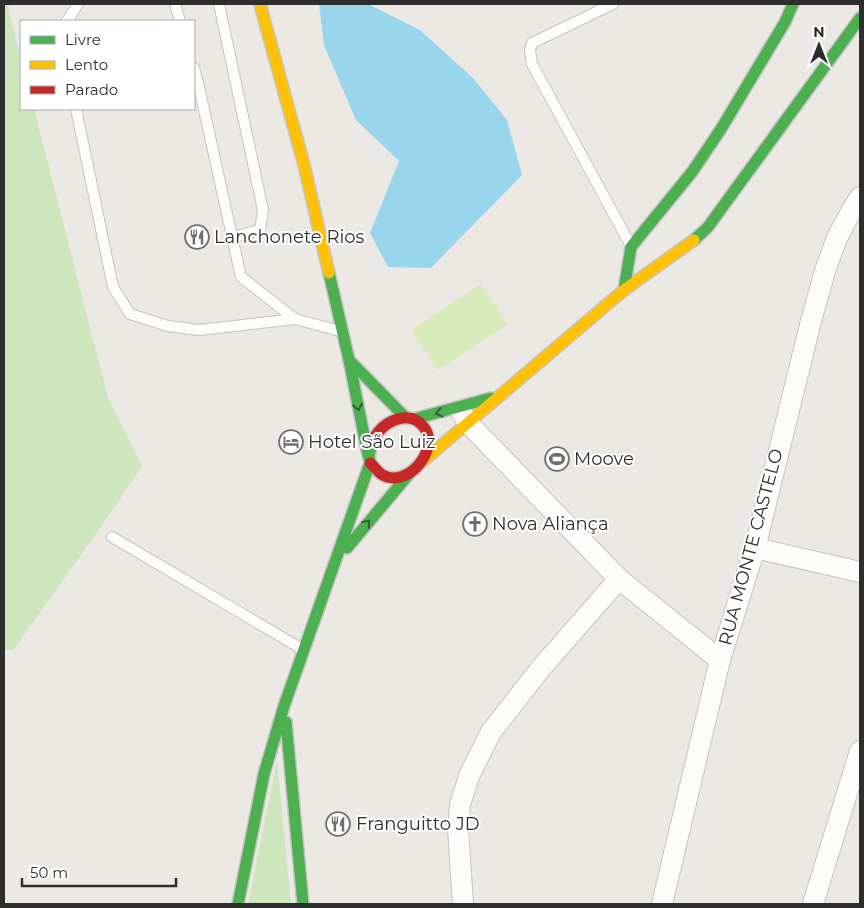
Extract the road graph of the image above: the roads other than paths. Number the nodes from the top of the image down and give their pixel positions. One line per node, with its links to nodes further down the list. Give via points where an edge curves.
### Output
1 (78, 4): 8 (lane)
2 (175, 4): 9 (lane)
3 (219, 4): 13 (lane, via 263,210 260,230)
4 (260, 4): 17 (main road, via 304,165)
5 (613, 4): 14 (lane, via 532,43 530,57)
6 (794, 4): 14 (main road, via 726,121 692,172)
7 (860, 18): 15 (main road, via 708,227 692,243)
8 (68, 20)
9 (180, 20)
10 (195, 72): 13 (lane)
11 (76, 110): 16 (lane, via 113,287 130,314 168,326 199,330)
12 (860, 197): 26 (street, RUA MONTE CASTELO, via 837,238 825,270)
13 (232, 237): 16 (lane, via 241,277)
14 (631, 247): 15 (main road)
15 (624, 290): 19 (main road)
16 (295, 319): 17 (lane)
17 (342, 331): 18 (main road)
18 (349, 360): 21 (main road); 22 (main road, one-way to 22)
19 (498, 396): 20 (main road); 20 (main road)
20 (463, 416): 21 (main road, one-way to 21); 23 (main road); 29 (street)
21 (410, 418): 22 (main road, via 393,421 378,431 370,444); 23 (main road, via 425,426 428,433 428,449)
22 (369, 459): 24 (main road, via 373,468 386,477 395,479); 27 (main road)
23 (423, 460): 24 (main road)
24 (409, 474): 27 (main road, one-way to 24)
25 (112, 537): 30 (lane)
26 (754, 548): 28 (street); 31 (street, RUA MONTE CASTELO)
27 (336, 560): 30 (main road)
28 (860, 572)
29 (620, 579): 31 (street); 36 (street, via 541,668 491,732 460,806)
30 (304, 650): 32 (main road)
31 (720, 660): 37 (street, RUA MONTE CASTELO)
32 (284, 706): 34 (main road, via 264,774); 35 (main road)
33 (860, 751): 38 (street)
34 (238, 904)
35 (303, 904)
36 (463, 904)
37 (662, 904)
38 (813, 904)

